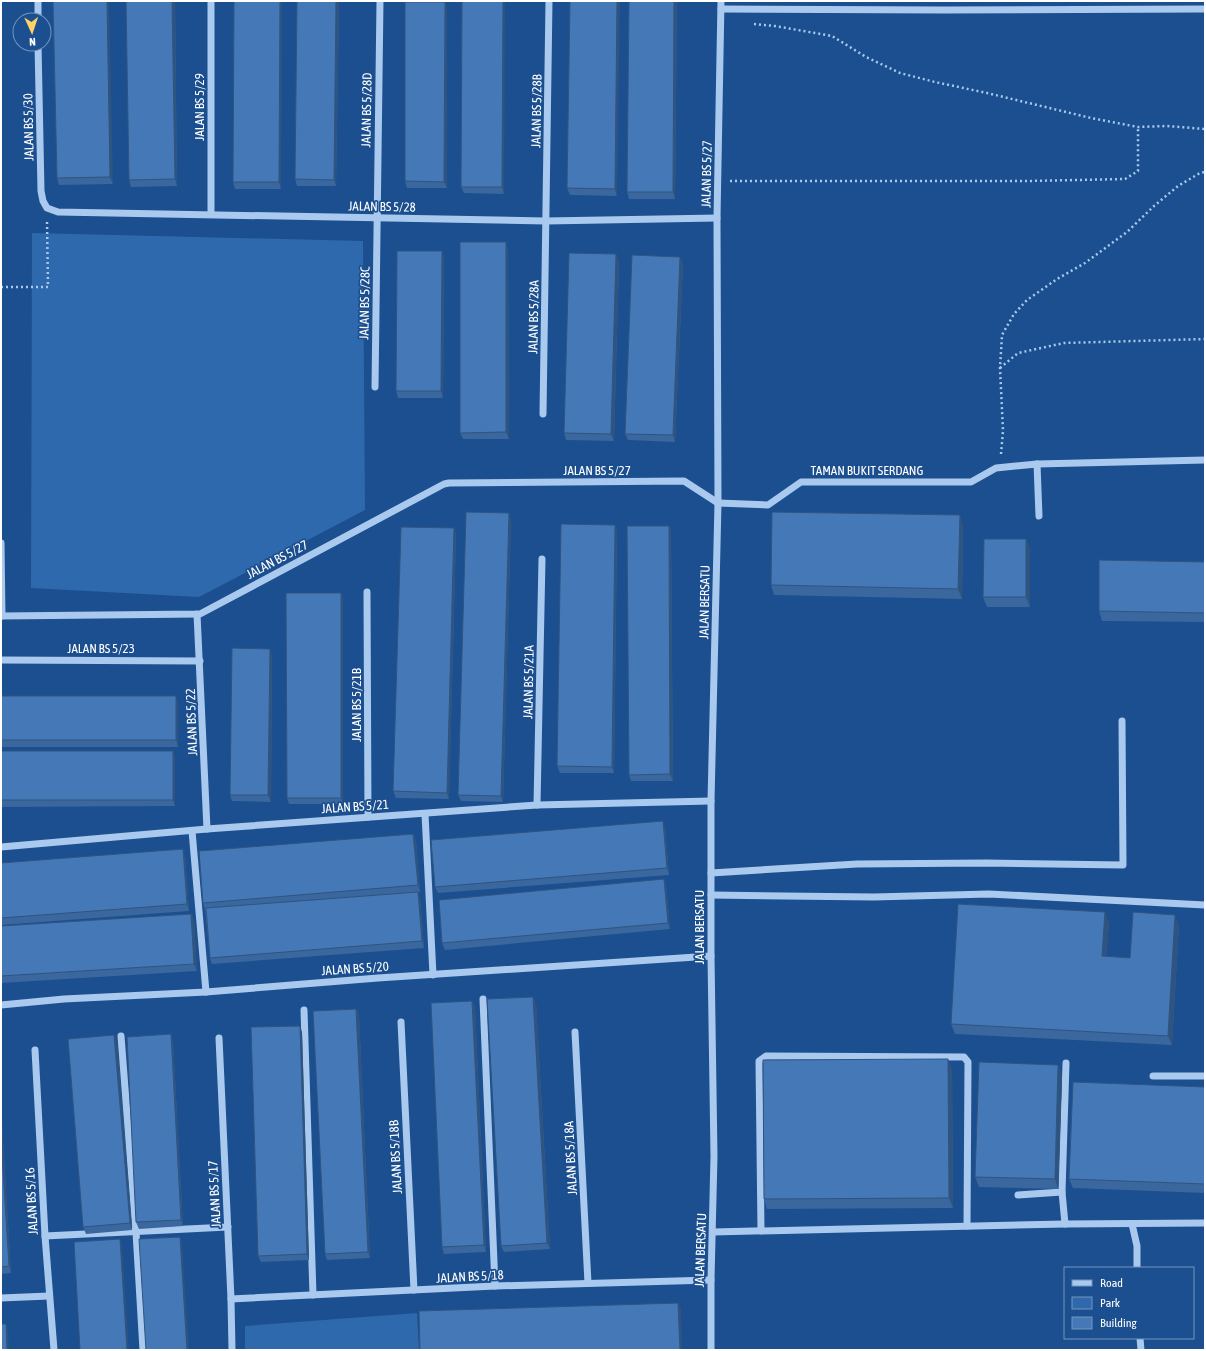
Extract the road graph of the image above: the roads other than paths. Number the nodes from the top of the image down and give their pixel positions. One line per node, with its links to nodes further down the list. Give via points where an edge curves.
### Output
1 (38, 1): 8 (street)
2 (211, 1): 11 (street, JALAN BS 5/29)
3 (380, 1): 13 (street, JALAN BS 5/28D)
4 (549, 1): 14 (street, JALAN BS 5/28B)
5 (721, 1): 6 (street, JALAN BS 5/27)
6 (721, 9): 7 (street); 12 (street, JALAN BS 5/27)
7 (1205, 9)
8 (38, 12)
9 (38, 52): 10 (street, JALAN BS 5/30, via 41,191)
10 (48, 208): 11 (street, JALAN BS 5/28, via 68,213)
11 (211, 214): 13 (street, JALAN BS 5/28)
12 (717, 218): 14 (street, JALAN BS 5/28); 19 (street, JALAN BS 5/27)
13 (377, 219): 14 (street, JALAN BS 5/28); 15 (street, JALAN BS 5/28C)
14 (546, 221): 16 (street, JALAN BS 5/28A)
15 (375, 387)
16 (543, 414)
17 (1205, 460): 18 (street)
18 (1037, 464): 19 (street, TAMAN BUKIT SERDANG, via 996,468 971,482 801,482 768,505); 20 (street)
19 (718, 503): 24 (street, JALAN BS 5/27, via 684,481 447,483); 29 (street, JALAN BERSATU)
20 (1039, 516)
21 (1, 544): 25 (street)
22 (542, 559): 30 (street, JALAN BS 5/21A)
23 (367, 592): 32 (street, JALAN BS 5/21B)
24 (197, 614): 25 (street, JALAN BS 5/27); 27 (street, JALAN BS 5/22)
25 (2, 616)
26 (1, 660): 27 (street, JALAN BS 5/23)
27 (200, 661): 33 (street, JALAN BS 5/22)
28 (1122, 721): 36 (street, via 1123,865 857,864)
29 (711, 801): 30 (street, JALAN BS 5/21); 36 (street, JALAN BERSATU)
30 (537, 805): 31 (street, JALAN BS 5/21)
31 (425, 814): 32 (street, JALAN BS 5/21); 40 (street)
32 (368, 817): 33 (street, JALAN BS 5/21)
33 (207, 829): 34 (street, JALAN BS 5/21)
34 (192, 831): 35 (street, JALAN BS 5/21); 41 (street)
35 (1, 847)
36 (711, 873): 37 (street, JALAN BERSATU)
37 (711, 895): 38 (street, via 874,897 989,894); 39 (street, JALAN BERSATU)
38 (1205, 905)
39 (711, 956): 40 (street, JALAN BS 5/20); 62 (street, JALAN BERSATU)
40 (432, 975): 41 (street, JALAN BS 5/20)
41 (206, 992): 43 (street, JALAN BS 5/20)
42 (483, 999): 67 (street)
43 (1, 1004)
44 (304, 1010): 69 (street)
45 (400, 1022): 68 (street, JALAN BS 5/18B)
46 (575, 1032): 66 (street, JALAN BS 5/18A)
47 (121, 1036): 61 (street)
48 (219, 1038): 58 (street, JALAN BS 5/17)
49 (35, 1050): 63 (street, JALAN BS 5/16)
50 (1066, 1063): 53 (street)
51 (1153, 1076): 52 (street)
52 (1205, 1076)
53 (1062, 1192): 54 (street); 56 (street)
54 (1018, 1195)
55 (1205, 1223): 57 (street)
56 (1064, 1224): 57 (street); 59 (street)
57 (1132, 1224): 64 (street)
58 (228, 1226): 61 (street); 72 (street, JALAN BS 5/17)
59 (967, 1226): 60 (street); 60 (street, via 968,1062 964,1057 766,1056 760,1061)
60 (761, 1231): 62 (street)
61 (136, 1232): 63 (street); 75 (street)
62 (713, 1232): 65 (street, JALAN BERSATU)
63 (45, 1236): 70 (street, JALAN BS 5/16)
64 (1137, 1267)
65 (711, 1280): 66 (street, JALAN BS 5/18); 77 (street, JALAN BERSATU)
66 (588, 1283): 67 (street, JALAN BS 5/18)
67 (495, 1286): 68 (street, JALAN BS 5/18)
68 (414, 1290): 69 (street, JALAN BS 5/18)
69 (313, 1295): 72 (street, JALAN BS 5/18)
70 (49, 1296): 71 (street); 74 (street, JALAN BS 5/16)
71 (1, 1298)
72 (231, 1299): 76 (street, JALAN BS 5/17)
73 (1140, 1339): 78 (street)
74 (54, 1350)
75 (143, 1350)
76 (232, 1350)
77 (711, 1350)
78 (1140, 1350)

